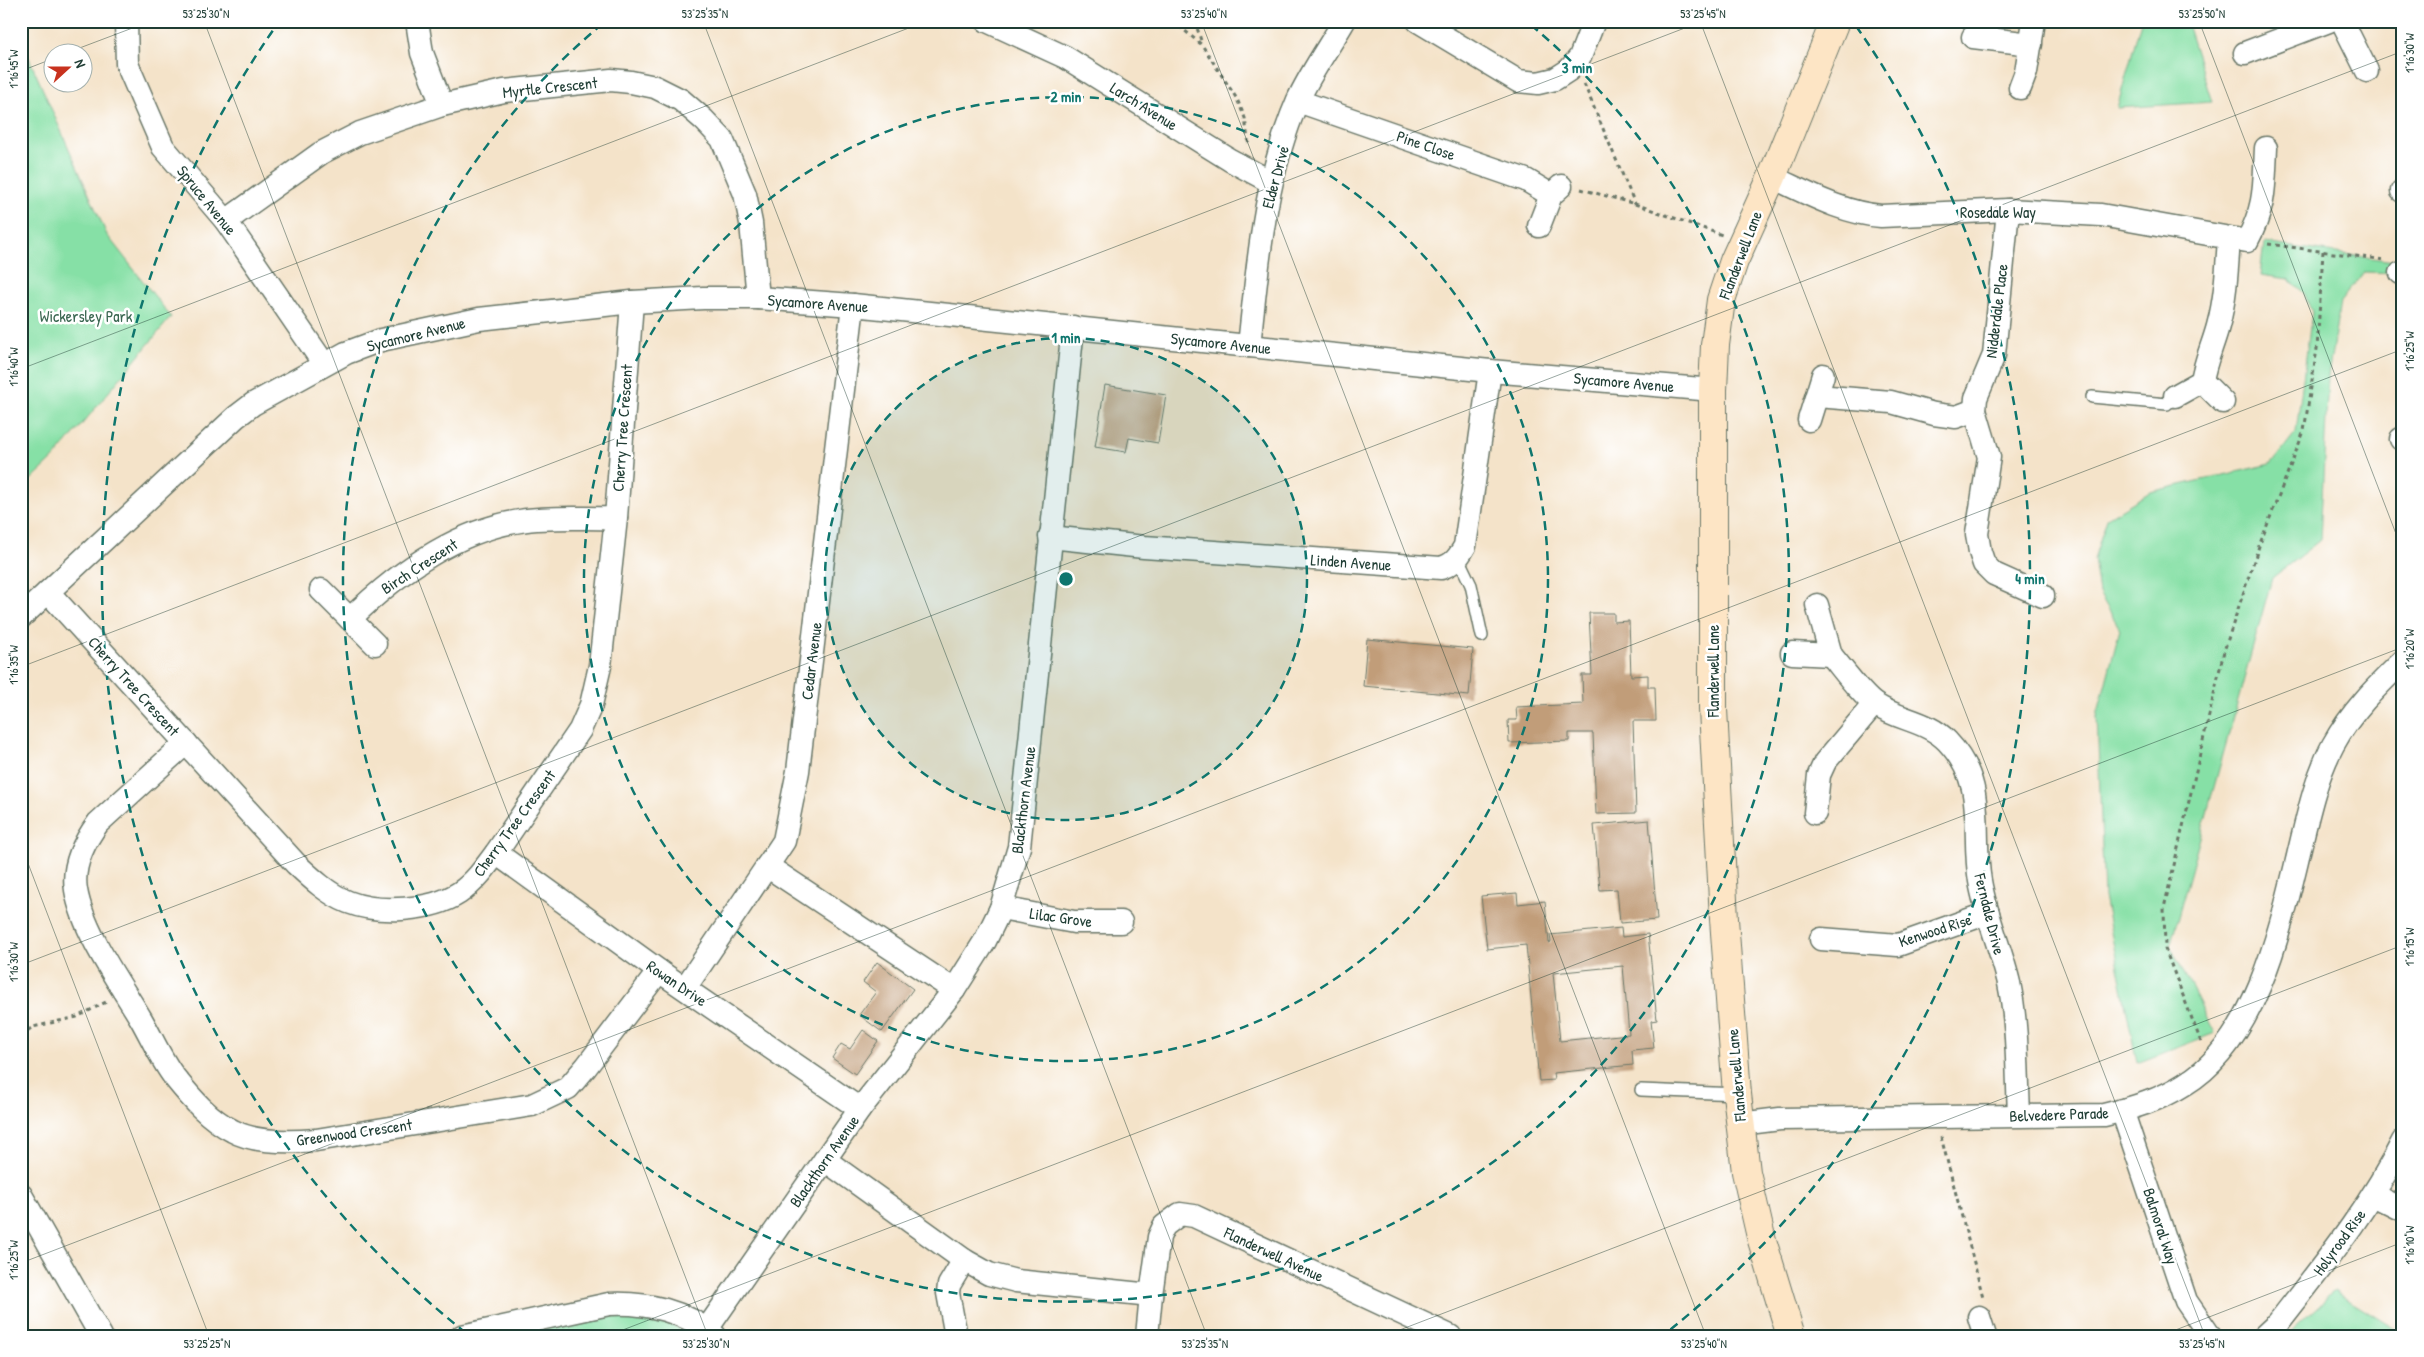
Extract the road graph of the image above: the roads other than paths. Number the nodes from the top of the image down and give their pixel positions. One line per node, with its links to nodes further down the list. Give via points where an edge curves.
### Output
1 (126, 21): 22 (street, Spruce Avenue, via 127,64 163,147)
2 (417, 21): 17 (street, via 422,53)
3 (987, 21): 20 (street, Larch Avenue, via 1065,57)
4 (1344, 21): 16 (street, Elder Drive)
5 (1418, 21): 6 (street, via 1518,82 1538,83 1555,79 1576,63)
6 (1594, 21)
7 (1835, 21): 19 (street, Flanderwell Lane)
8 (2034, 21): 12 (street)
9 (2330, 21): 13 (street)
10 (2342, 21): 14 (street)
11 (1973, 37): 12 (street)
12 (2032, 44): 15 (street)
13 (2244, 53)
14 (2367, 71)
15 (2020, 88)
16 (1298, 101): 20 (street, Elder Drive); 23 (street, Pine Close, via 1556,190)
17 (442, 105): 22 (street, Myrtle Crescent, via 360,133 321,153); 25 (street, Myrtle Crescent, via 504,91 611,80 655,86 680,100 722,139 735,166 751,223)
18 (2266, 148): 24 (street, via 2260,216)
19 (1772, 177): 21 (street, Rosedale Way, via 1841,208 1865,215); 34 (street, Flanderwell Lane, via 1742,242 1721,300)
20 (1271, 182): 29 (street, Elder Drive)
21 (2008, 210): 24 (street, Rosedale Way, via 2101,215); 39 (street, Nidderdale Place, via 1994,355 1976,398)
22 (226, 221): 30 (street, Spruce Avenue)
23 (1540, 226)
24 (2238, 239): 33 (street)
25 (758, 298): 26 (street, Sycamore Avenue); 27 (street, Sycamore Avenue)
26 (632, 302): 30 (street, Sycamore Avenue, via 479,319 432,328 381,340); 41 (street, Cherry Tree Crescent)
27 (853, 305): 28 (street, Sycamore Avenue); 59 (street, Cedar Avenue, via 798,771 784,841)
28 (1073, 328): 29 (street, Sycamore Avenue); 42 (street, Blackthorn Avenue)
29 (1249, 346): 31 (street, Sycamore Avenue)
30 (324, 364): 45 (street, Sycamore Avenue, via 236,417)
31 (1490, 371): 34 (street, Sycamore Avenue); 43 (street, via 1465,546)
32 (1824, 374): 35 (street)
33 (2202, 381): 36 (street); 38 (street)
34 (1713, 390): 68 (street, Flanderwell Lane, via 1713,708)
35 (1817, 396): 39 (street, via 1891,402 1956,417); 40 (street)
36 (2175, 396): 37 (lane, via 2167,404)
37 (2092, 397)
38 (2223, 402)
39 (1975, 410): 46 (street, via 1989,457 1977,534 1984,564 1994,574)
40 (1809, 420)
41 (616, 518): 49 (street, Birch Crescent, via 521,520 484,530 419,562 375,594); 58 (street, Cherry Tree Crescent, via 600,666 591,705 580,730)
42 (1050, 537): 43 (street, Linden Avenue, via 1144,547 1441,568); 60 (street, Blackthorn Avenue, via 1019,847)
43 (1458, 558): 50 (lane, via 1471,586)
44 (321, 590): 49 (street)
45 (48, 592): 48 (street, Sycamore Avenue); 56 (street, Cherry Tree Crescent)
46 (2043, 596)
47 (1817, 605): 53 (street, Ferndale Drive)
48 (21, 617)
49 (350, 619): 51 (street)
50 (1482, 636)
51 (375, 644)
52 (1792, 653): 53 (street)
53 (1831, 655): 55 (street, Ferndale Drive)
54 (2403, 661): 70 (street, Belvedere Parade, via 2367,696 2333,745 2312,800 2262,982 2233,1036 2210,1064 2186,1084 2156,1100)
55 (1874, 704): 57 (street, via 1825,762 1819,775); 61 (street, Ferndale Drive, via 1891,714 1926,726 1946,740 1962,761 1977,806 1978,870)
56 (186, 742): 58 (street, Cherry Tree Crescent, via 296,864 347,902 371,909 391,910 436,904 459,893); 64 (street, Greenwood Crescent, via 88,836 76,870 76,889 84,922 174,1076 204,1112 234,1132 290,1142 532,1105 568,1088)
57 (1815, 813)
58 (496, 854): 64 (street, Rowan Drive)
59 (767, 866): 65 (street, Cedar Avenue); 66 (street)
60 (1001, 908): 62 (street, Lilac Grove, via 1074,922); 66 (street, Blackthorn Avenue, via 986,940)
61 (1988, 913): 63 (street, Kenwood Rise, via 1898,945); 71 (street, Ferndale Drive, via 2009,983 2016,1024)
62 (1121, 922)
63 (1821, 939)
64 (659, 972): 65 (street, Rowan Drive)
65 (685, 988): 69 (street, Rowan Drive)
66 (954, 990): 69 (street, Blackthorn Avenue)
67 (1641, 1090): 68 (lane)
68 (1737, 1094): 72 (street, Flanderwell Lane)
69 (860, 1110): 74 (street, Blackthorn Avenue)
70 (2122, 1110): 71 (street, Belvedere Parade, via 2104,1115); 87 (street, Balmoral Way, via 2180,1284 2195,1317)
71 (2019, 1115): 72 (street, Belvedere Parade, via 1780,1119)
72 (1740, 1124): 86 (street, Flanderwell Lane, via 1746,1172 1761,1237)
73 (2403, 1141): 76 (street, Holyrood Rise)
74 (825, 1160): 78 (street); 80 (street, Blackthorn Avenue)
75 (21, 1195): 81 (street)
76 (2373, 1195): 77 (street); 88 (street, Holyrood Rise, via 2332,1254)
77 (2403, 1210)
78 (964, 1260): 79 (street, via 989,1274 1016,1281); 83 (street, via 948,1285)
79 (1152, 1295): 84 (street, Flanderwell Avenue); 85 (street, Flanderwell Avenue, via 1159,1237 1164,1226 1180,1214 1194,1216)
80 (711, 1332): 82 (street, via 654,1306 630,1303 608,1304)
81 (101, 1336)
82 (462, 1336)
83 (956, 1336)
84 (1147, 1336)
85 (1449, 1336)
86 (1791, 1336)
87 (2210, 1336)
88 (2264, 1336)

